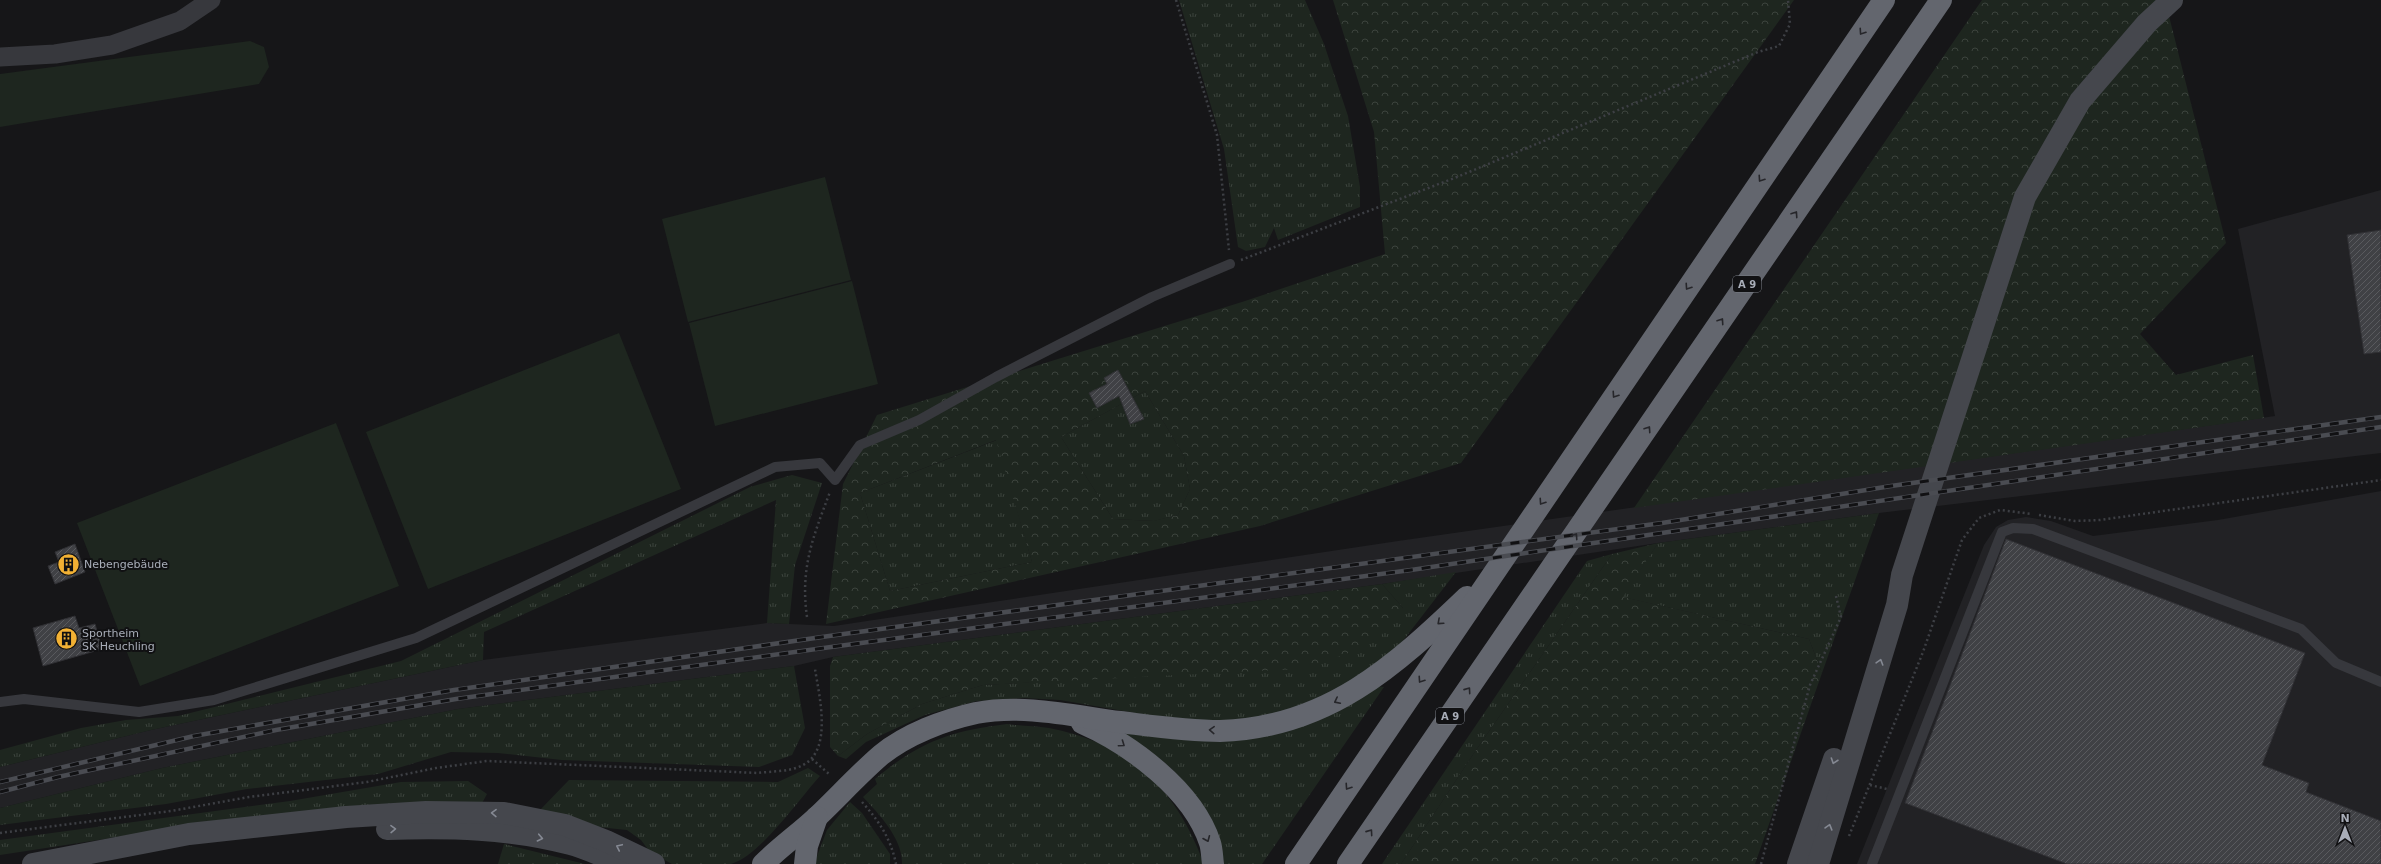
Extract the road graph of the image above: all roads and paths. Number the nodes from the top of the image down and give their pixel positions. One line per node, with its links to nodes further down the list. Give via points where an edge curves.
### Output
1 (211, 0): 7 (street, via 180,21 112,45 55,54)
2 (1176, 0): 8 (path, via 1217,135)
3 (1788, 0): 8 (path, via 1790,24 1779,46 1758,52 1457,177)
4 (1884, 0): 11 (highway, one-way to 11)
5 (1941, 0): 35 (highway, A 9, one-way to 5)
6 (2172, 0): 12 (main road, via 2147,23 2080,101 2025,197)
7 (0, 57)
8 (1230, 264): 9 (lane, via 1152,297 996,377 920,420 860,445)
9 (835, 480): 14 (path, via 810,546 803,592); 17 (lane, via 820,463 775,466 416,638 214,700 139,712 24,699)
10 (2381, 480): 24 (path, via 2100,520 2075,522 2000,510 1979,518 1962,540 1923,652)
11 (1498, 567): 18 (highway, one-way to 18, via 1415,645 1376,677 1321,709 1280,723 1219,731); 34 (highway, one-way to 34)
12 (1902, 575): 37 (main road, one-way to 37, via 1882,606 1846,724); 38 (main road, one-way to 12, via 1897,605)
13 (1836, 596): 36 (path, via 1841,617 1810,686)
14 (807, 617)
15 (815, 669): 19 (path, via 822,735)
16 (2381, 682): 39 (lane, via 2336,664 2301,629 2032,529 2013,528 2002,532)
17 (0, 702)
18 (1062, 714): 22 (highway, via 1035,710 976,713 924,730 882,755); 33 (highway, one-way to 33, via 1121,742 1166,780 1192,808 1210,843)
19 (812, 759): 20 (path); 23 (path, via 789,770 758,773 487,761 171,811)
20 (829, 774)
21 (862, 802): 32 (path, via 879,822 893,847)
22 (817, 817): 25 (highway); 26 (highway)
23 (0, 833)
24 (1846, 842)
25 (806, 855): 31 (highway)
26 (763, 862)
27 (33, 864): 30 (main road, one-way to 27, via 565,825 504,813 426,812 346,817 189,834)
28 (91, 864): 29 (main road, one-way to 29, via 205,842 340,830 424,828 474,829 522,834 571,844)
29 (622, 864)
30 (654, 864)
31 (793, 864)
32 (896, 864)
33 (1213, 864)
34 (1296, 864)
35 (1348, 864)
36 (1761, 864)
37 (1798, 864)
38 (1818, 864)
39 (1872, 864)

